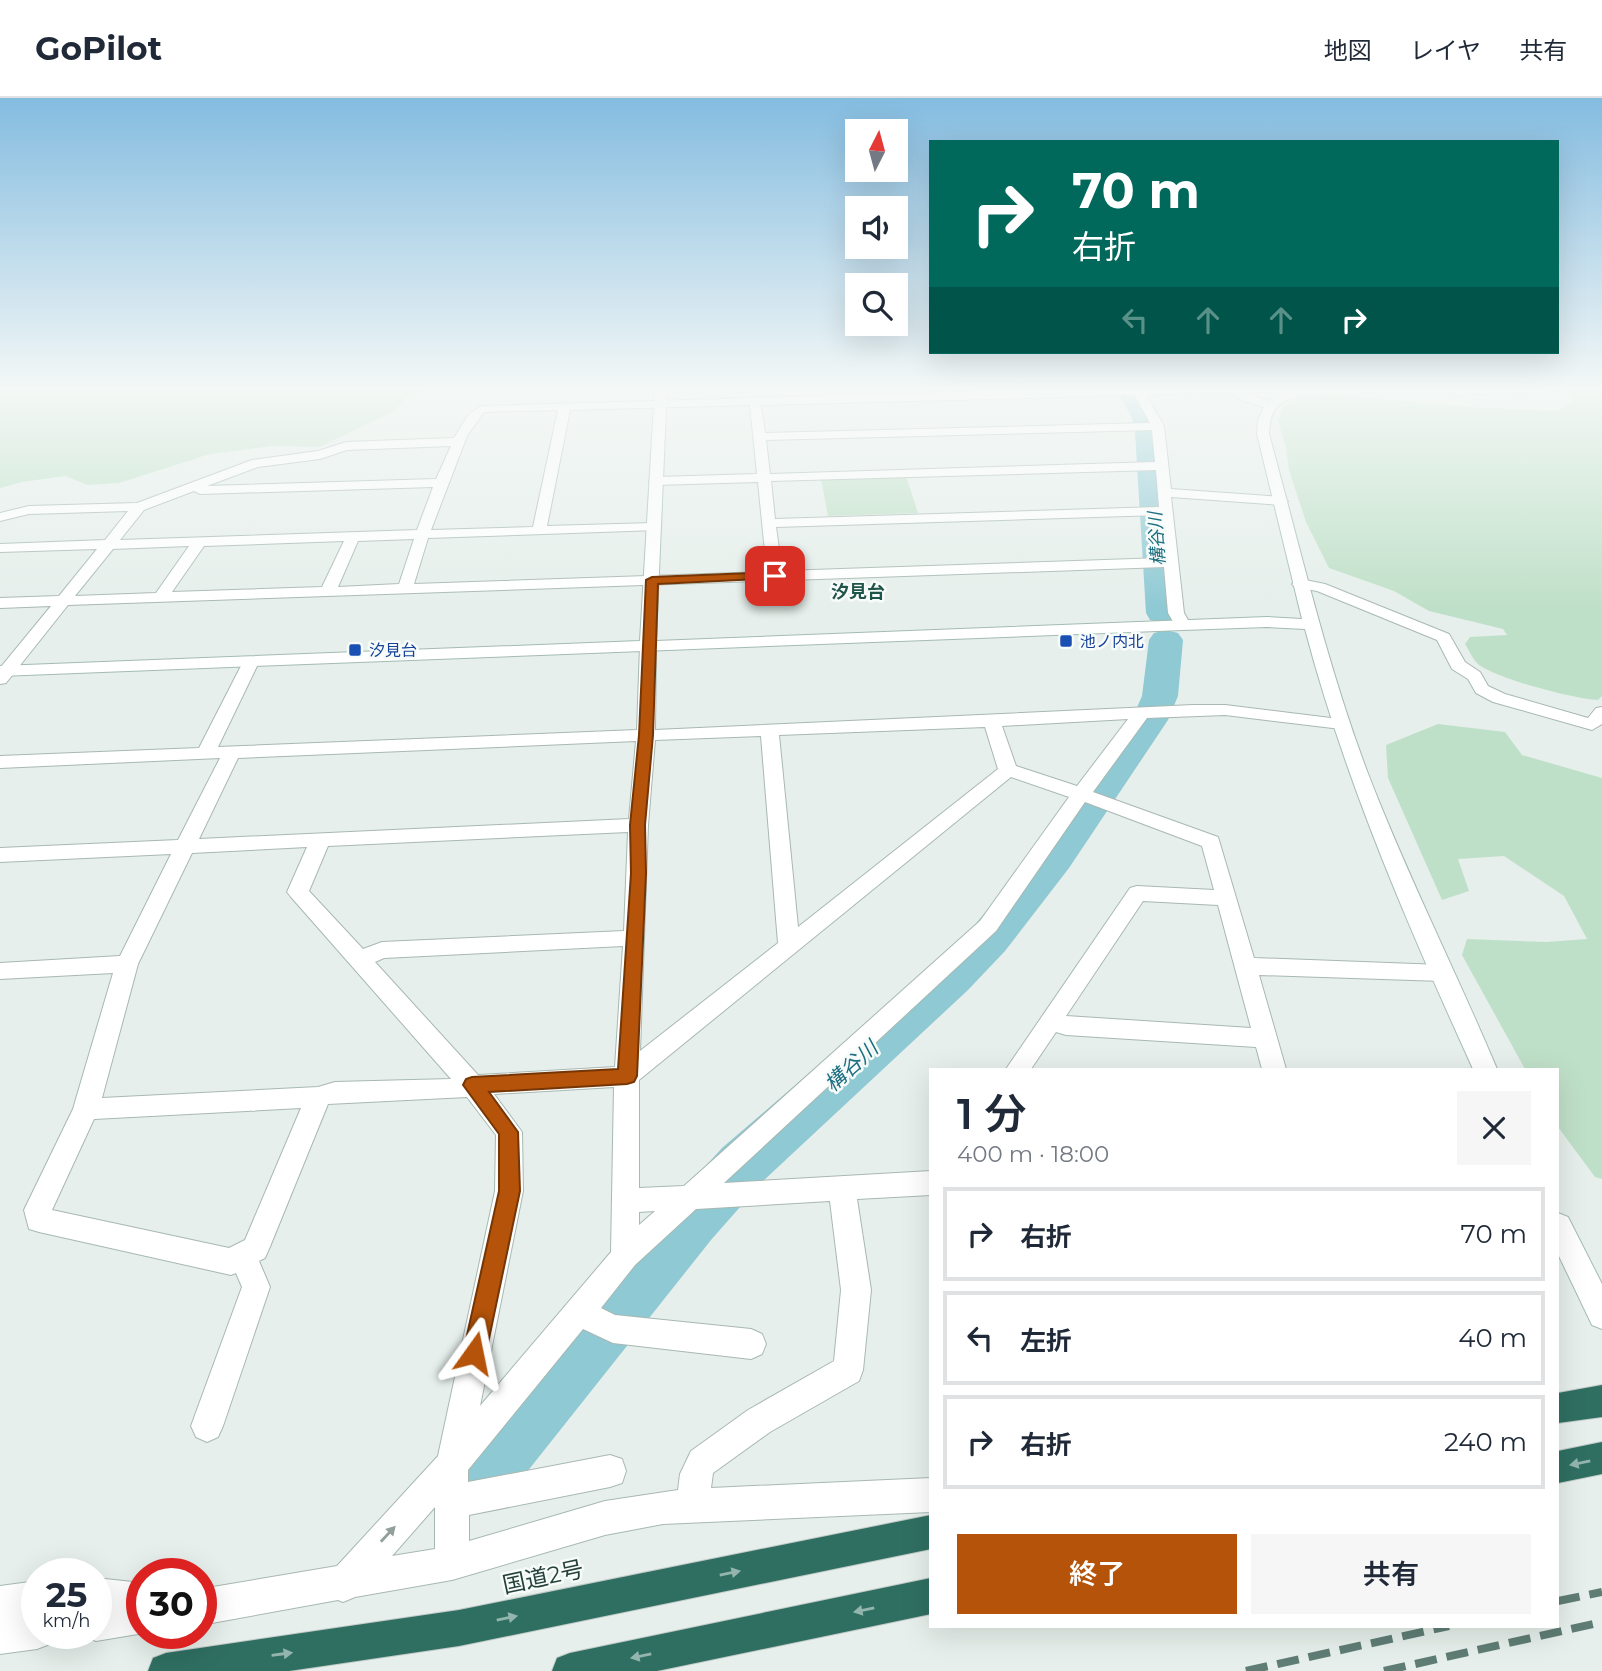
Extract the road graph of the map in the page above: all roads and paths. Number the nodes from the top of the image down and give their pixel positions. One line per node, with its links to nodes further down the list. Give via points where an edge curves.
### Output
1 (277, 460): 12 (street, via 256,463)
2 (450, 460): 11 (street)
3 (554, 460): 20 (street)
4 (657, 460): 10 (street)
5 (762, 460): 9 (street)
6 (1154, 460): 8 (street)
7 (1270, 460): 14 (street)
8 (1155, 466): 9 (street); 13 (street)
9 (764, 477): 10 (street); 18 (street)
10 (656, 481): 19 (street)
11 (442, 483): 12 (street); 21 (street)
12 (180, 490): 15 (street)
13 (1164, 492): 14 (street); 16 (street)
14 (1281, 501): 29 (street)
15 (139, 507): 17 (street, via 29,510); 24 (street)
16 (1159, 511): 18 (street); 26 (street)
17 (0, 517)
18 (769, 523): 27 (street)
19 (653, 527): 20 (street); 28 (street)
20 (539, 530): 21 (street)
21 (424, 534): 22 (street); 30 (street)
22 (353, 536): 23 (street); 31 (street)
23 (200, 541): 24 (street); 32 (street)
24 (109, 544): 25 (street); 33 (street)
25 (0, 548)
26 (1162, 562): 27 (street); 36 (street)
27 (775, 576): 28 (street)
28 (652, 580): 30 (street); 37 (street)
29 (1300, 584): 35 (street); 41 (street, via 1320,587 1443,636 1458,665 1474,676 1482,689 1499,698 1592,725)
30 (405, 588): 31 (street)
31 (328, 591): 32 (street)
32 (161, 597): 33 (street)
33 (64, 601): 34 (street); 39 (street)
34 (0, 603)
35 (1310, 624): 36 (street); 43 (street)
36 (1183, 625): 37 (street)
37 (648, 646): 38 (street); 45 (street)
38 (251, 662): 39 (street); 47 (street)
39 (2, 673)
40 (1150, 712): 42 (street); 43 (street, via 1225,710); 50 (street, via 1139,718)
41 (1602, 712)
42 (992, 721): 44 (street); 49 (street)
43 (1341, 724): 62 (street, via 1383,843)
44 (769, 730): 45 (street); 57 (street)
45 (646, 735): 46 (street); 51 (street)
46 (232, 752): 47 (street); 53 (street)
47 (206, 753): 48 (street)
48 (0, 762)
49 (1008, 770): 50 (street); 57 (street)
50 (1090, 797): 55 (street, via 1211,842); 74 (street, via 988,926)
51 (638, 825): 52 (street); 56 (street)
52 (321, 839): 53 (street); 58 (street, via 298,892)
53 (186, 846): 54 (street); 59 (street)
54 (0, 855)
55 (1226, 898): 60 (street); 63 (street, via 1137,893)
56 (634, 939): 58 (street, via 382,950); 68 (street)
57 (789, 947): 68 (street)
58 (360, 959): 69 (street)
59 (127, 964): 61 (street); 71 (street)
60 (1247, 966): 62 (street); 64 (street)
61 (0, 971)
62 (1442, 974): 67 (street)
63 (1052, 1020): 64 (street, via 1066,1026); 65 (street)
64 (1265, 1038): 66 (street)
65 (1019, 1068)
66 (1274, 1068)
67 (1485, 1068)
68 (627, 1076): 69 (street); 75 (street)
69 (472, 1085): 70 (street, via 335,1092); 86 (street, via 509,1132 509,1191)
70 (318, 1097): 71 (street); 77 (street, via 256,1248)
71 (86, 1109): 77 (street, via 38,1210 39,1220 231,1262)
72 (929, 1183): 73 (street)
73 (842, 1188): 74 (street); 91 (street, via 856,1290 848,1370 759,1421 702,1462)
74 (696, 1195): 75 (street); 78 (street)
75 (624, 1201): 78 (street)
76 (1559, 1228): 79 (street)
77 (243, 1256): 84 (street, via 256,1287)
78 (625, 1256): 80 (street)
79 (1602, 1315)
80 (594, 1318): 81 (street); 86 (street)
81 (751, 1344)
82 (1602, 1401): 83 (highway)
83 (1559, 1408)
84 (207, 1426)
85 (1602, 1458): 87 (highway, one-way to 87)
86 (452, 1464): 90 (street); 94 (street, one-way to 86)
87 (1559, 1467)
88 (610, 1471): 90 (street)
89 (929, 1495): 91 (street)
90 (454, 1501): 93 (street)
91 (693, 1505): 93 (street, via 605,1518)
92 (929, 1532): 101 (highway, 国道2号, one-way to 92, via 459,1628)
93 (452, 1563): 94 (street)
94 (342, 1585): 98 (street)
95 (929, 1596): 102 (highway, one-way to 102)
96 (21, 1601): 97 (street)
97 (0, 1604)
98 (217, 1605)
99 (21, 1633): 100 (street)
100 (0, 1636)
101 (166, 1671)
102 (570, 1671)

